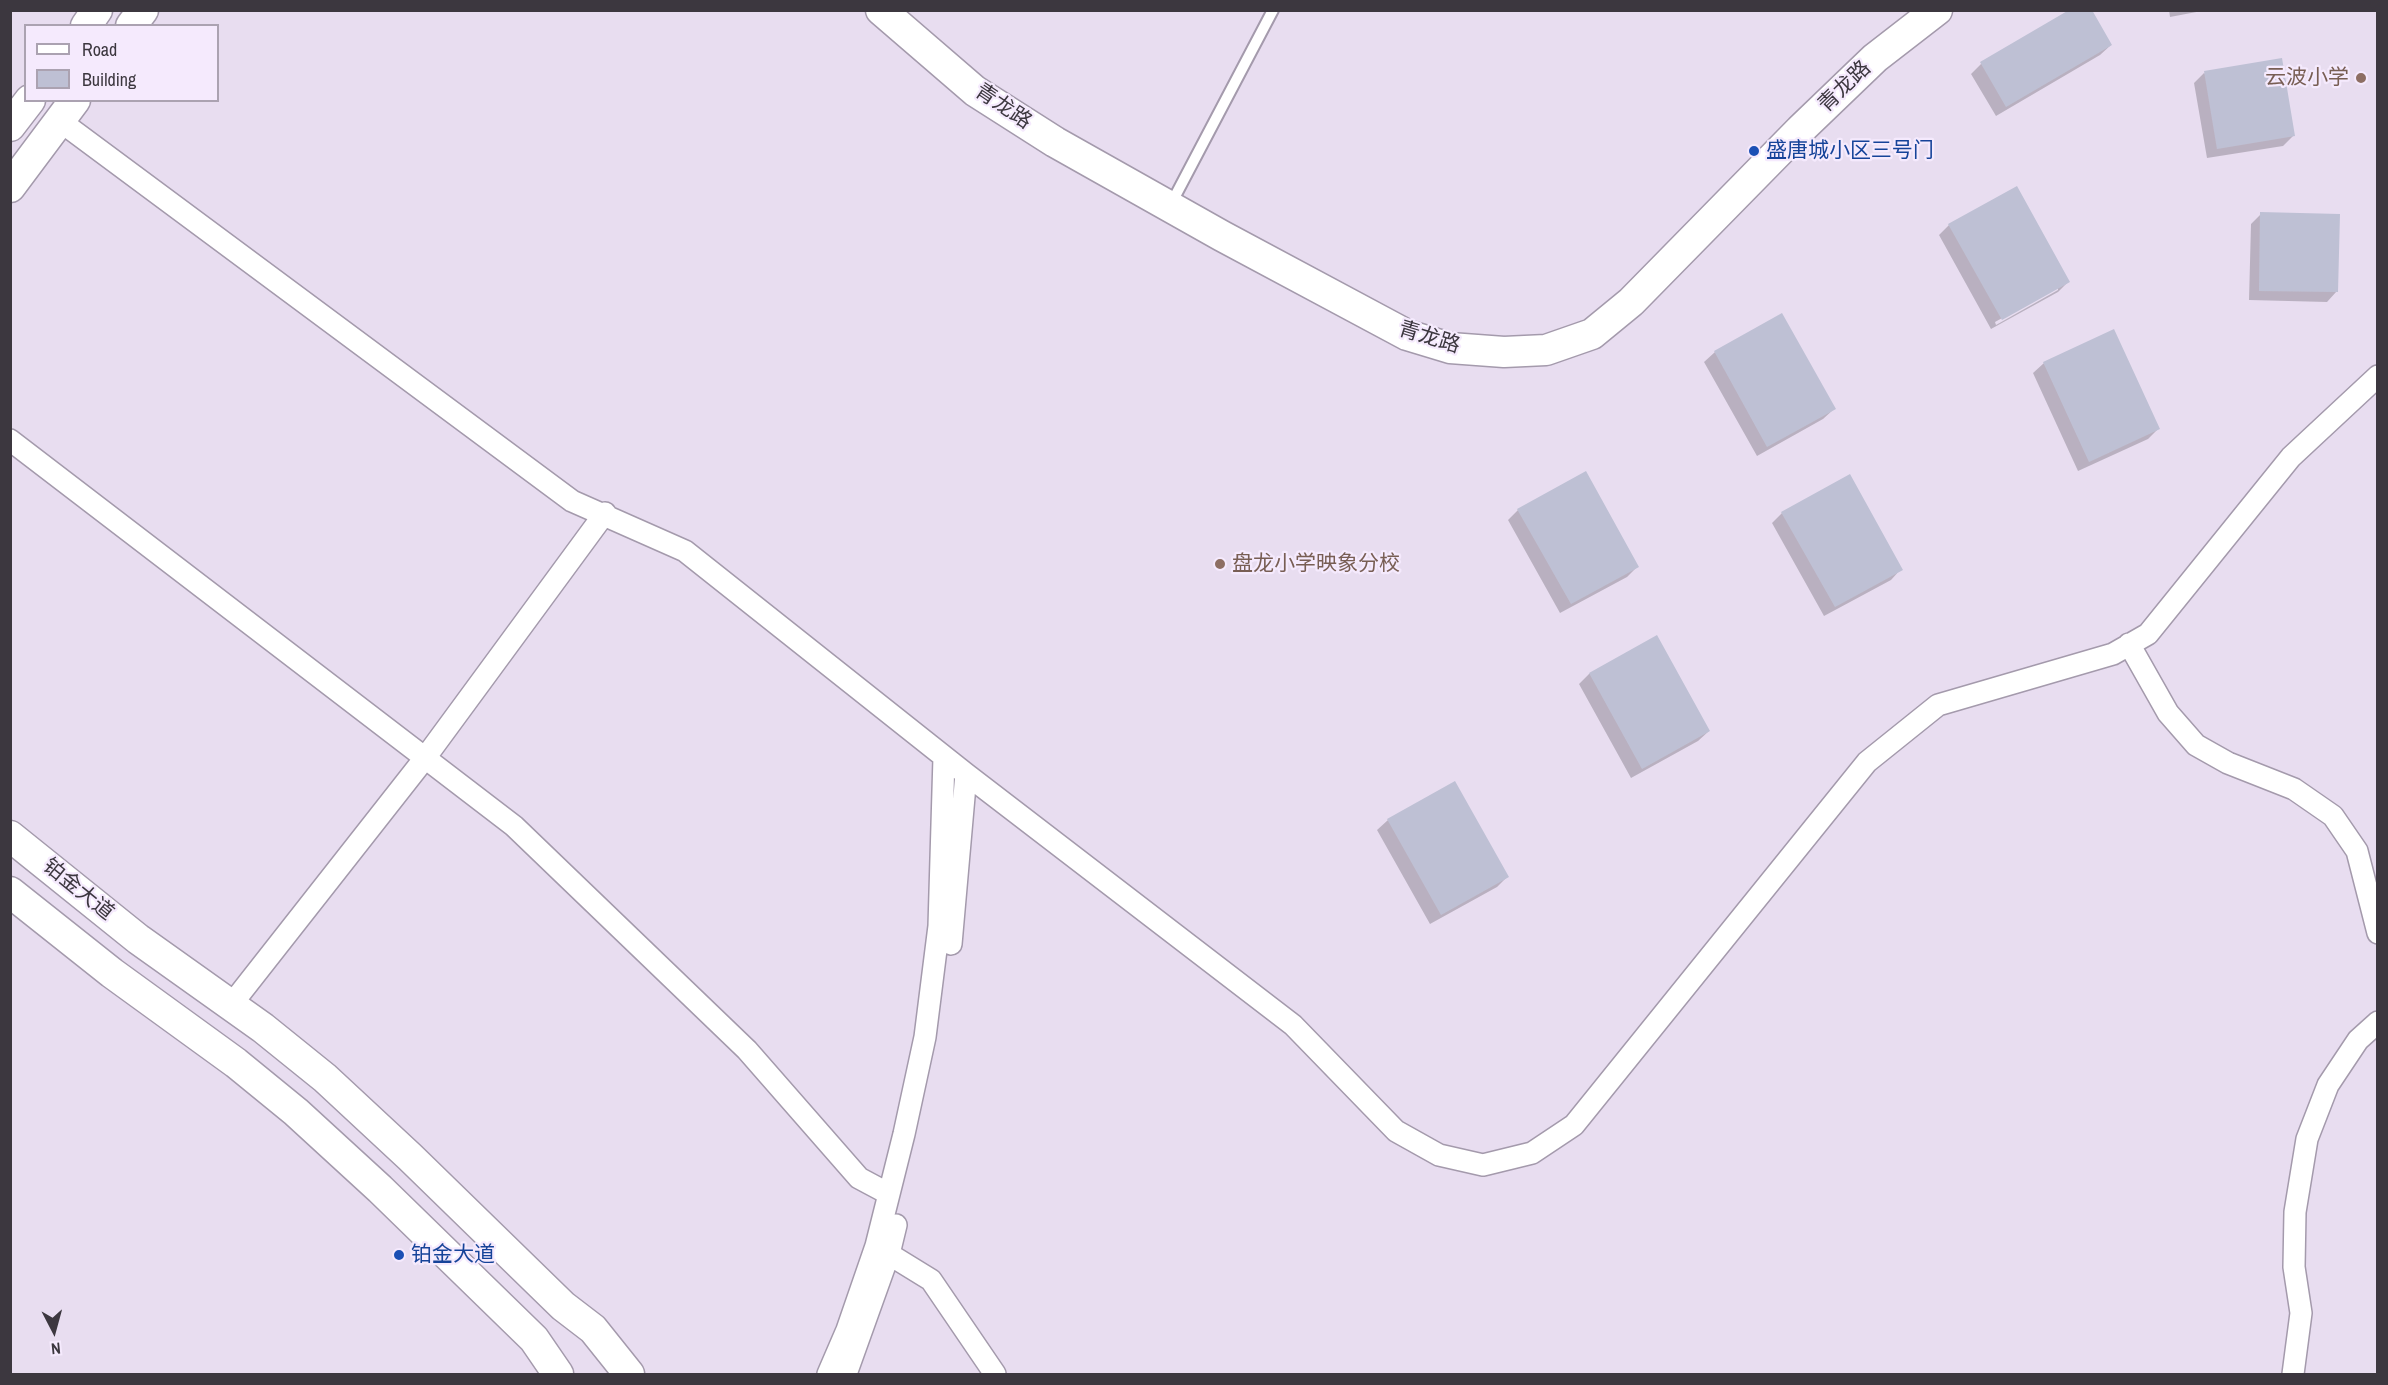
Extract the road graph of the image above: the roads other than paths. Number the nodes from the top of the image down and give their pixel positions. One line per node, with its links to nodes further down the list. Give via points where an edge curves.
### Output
1 (98, 10): 6 (main road)
2 (143, 10): 7 (main road)
3 (881, 10): 12 (main road, 青龙路, via 975,91 1054,142)
4 (1273, 10): 12 (lane)
5 (1937, 10): 12 (main road, 青龙路, via 1875,58 1631,302 1592,334 1546,350 1450,348 1407,334)
6 (88, 24)
7 (132, 24)
8 (28, 102): 10 (main road)
9 (68, 111): 11 (main road); 15 (street, via 572,501)
10 (10, 126)
11 (10, 187)
12 (1170, 206)
13 (2378, 376): 16 (street, via 2291,457 2148,633)
14 (10, 440): 18 (street)
15 (605, 513): 17 (street, via 685,551); 18 (street)
16 (2129, 645): 19 (street, via 2113,654 1938,705 1867,762 1574,1125 1532,1153 1483,1165 1439,1155 1396,1131 1293,1025); 22 (street, via 2168,713 2196,745 2228,763 2294,789 2333,816 2357,851)
17 (944, 757): 19 (street); 25 (street, via 938,937 924,1037)
18 (425, 758): 23 (street); 25 (street, via 514,826 747,1050 859,1178)
19 (966, 774): 26 (street, via 939,1037)
20 (10, 836): 23 (main road, 铂金大道, via 138,939)
21 (10, 892): 27 (main road, 铂金大道, via 112,973 237,1062 296,1112 534,1339)
22 (2378, 933)
23 (231, 1005): 28 (main road, 铂金大道, via 325,1078 393,1141 563,1306 592,1329)
24 (2378, 1022): 32 (street, via 2358,1040 2328,1085 2307,1139 2295,1212 2294,1267 2301,1312)
25 (889, 1194): 26 (street)
26 (883, 1250): 29 (street); 30 (street); 31 (street, via 931,1280)
27 (558, 1374)
28 (629, 1374)
29 (828, 1374)
30 (846, 1374)
31 (994, 1374)
32 (2293, 1374)

